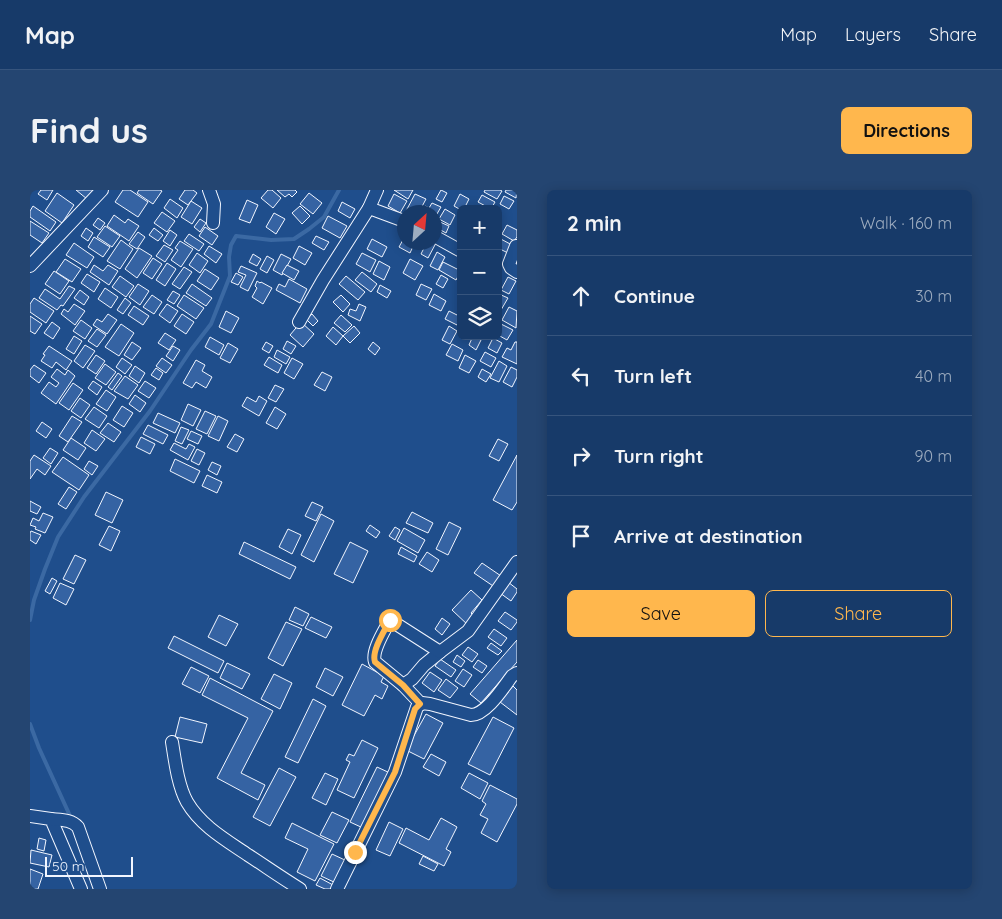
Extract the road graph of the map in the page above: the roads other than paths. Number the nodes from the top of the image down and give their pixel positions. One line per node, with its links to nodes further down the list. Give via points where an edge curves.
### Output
1 (102, 190): 10 (street)
2 (209, 190): 6 (street, via 214,204)
3 (377, 190): 4 (street)
4 (369, 208): 5 (street); 12 (street)
5 (397, 218)
6 (212, 223)
7 (442, 240): 9 (street)
8 (516, 246): 11 (street, via 509,264)
9 (459, 250)
10 (30, 266)
11 (517, 272)
12 (299, 322)
13 (517, 562): 14 (street, via 468,631)
14 (440, 652): 16 (street); 16 (street, via 390,620 373,657)
15 (517, 673): 17 (street, via 476,715)
16 (403, 685): 17 (street)
17 (420, 704): 24 (street, via 415,709 395,772)
18 (172, 742): 23 (street, via 186,801 196,814 218,835)
19 (30, 816): 20 (street)
20 (53, 819): 21 (street); 22 (street, via 78,827)
21 (81, 889)
22 (100, 889)
23 (300, 889)
24 (337, 889)

